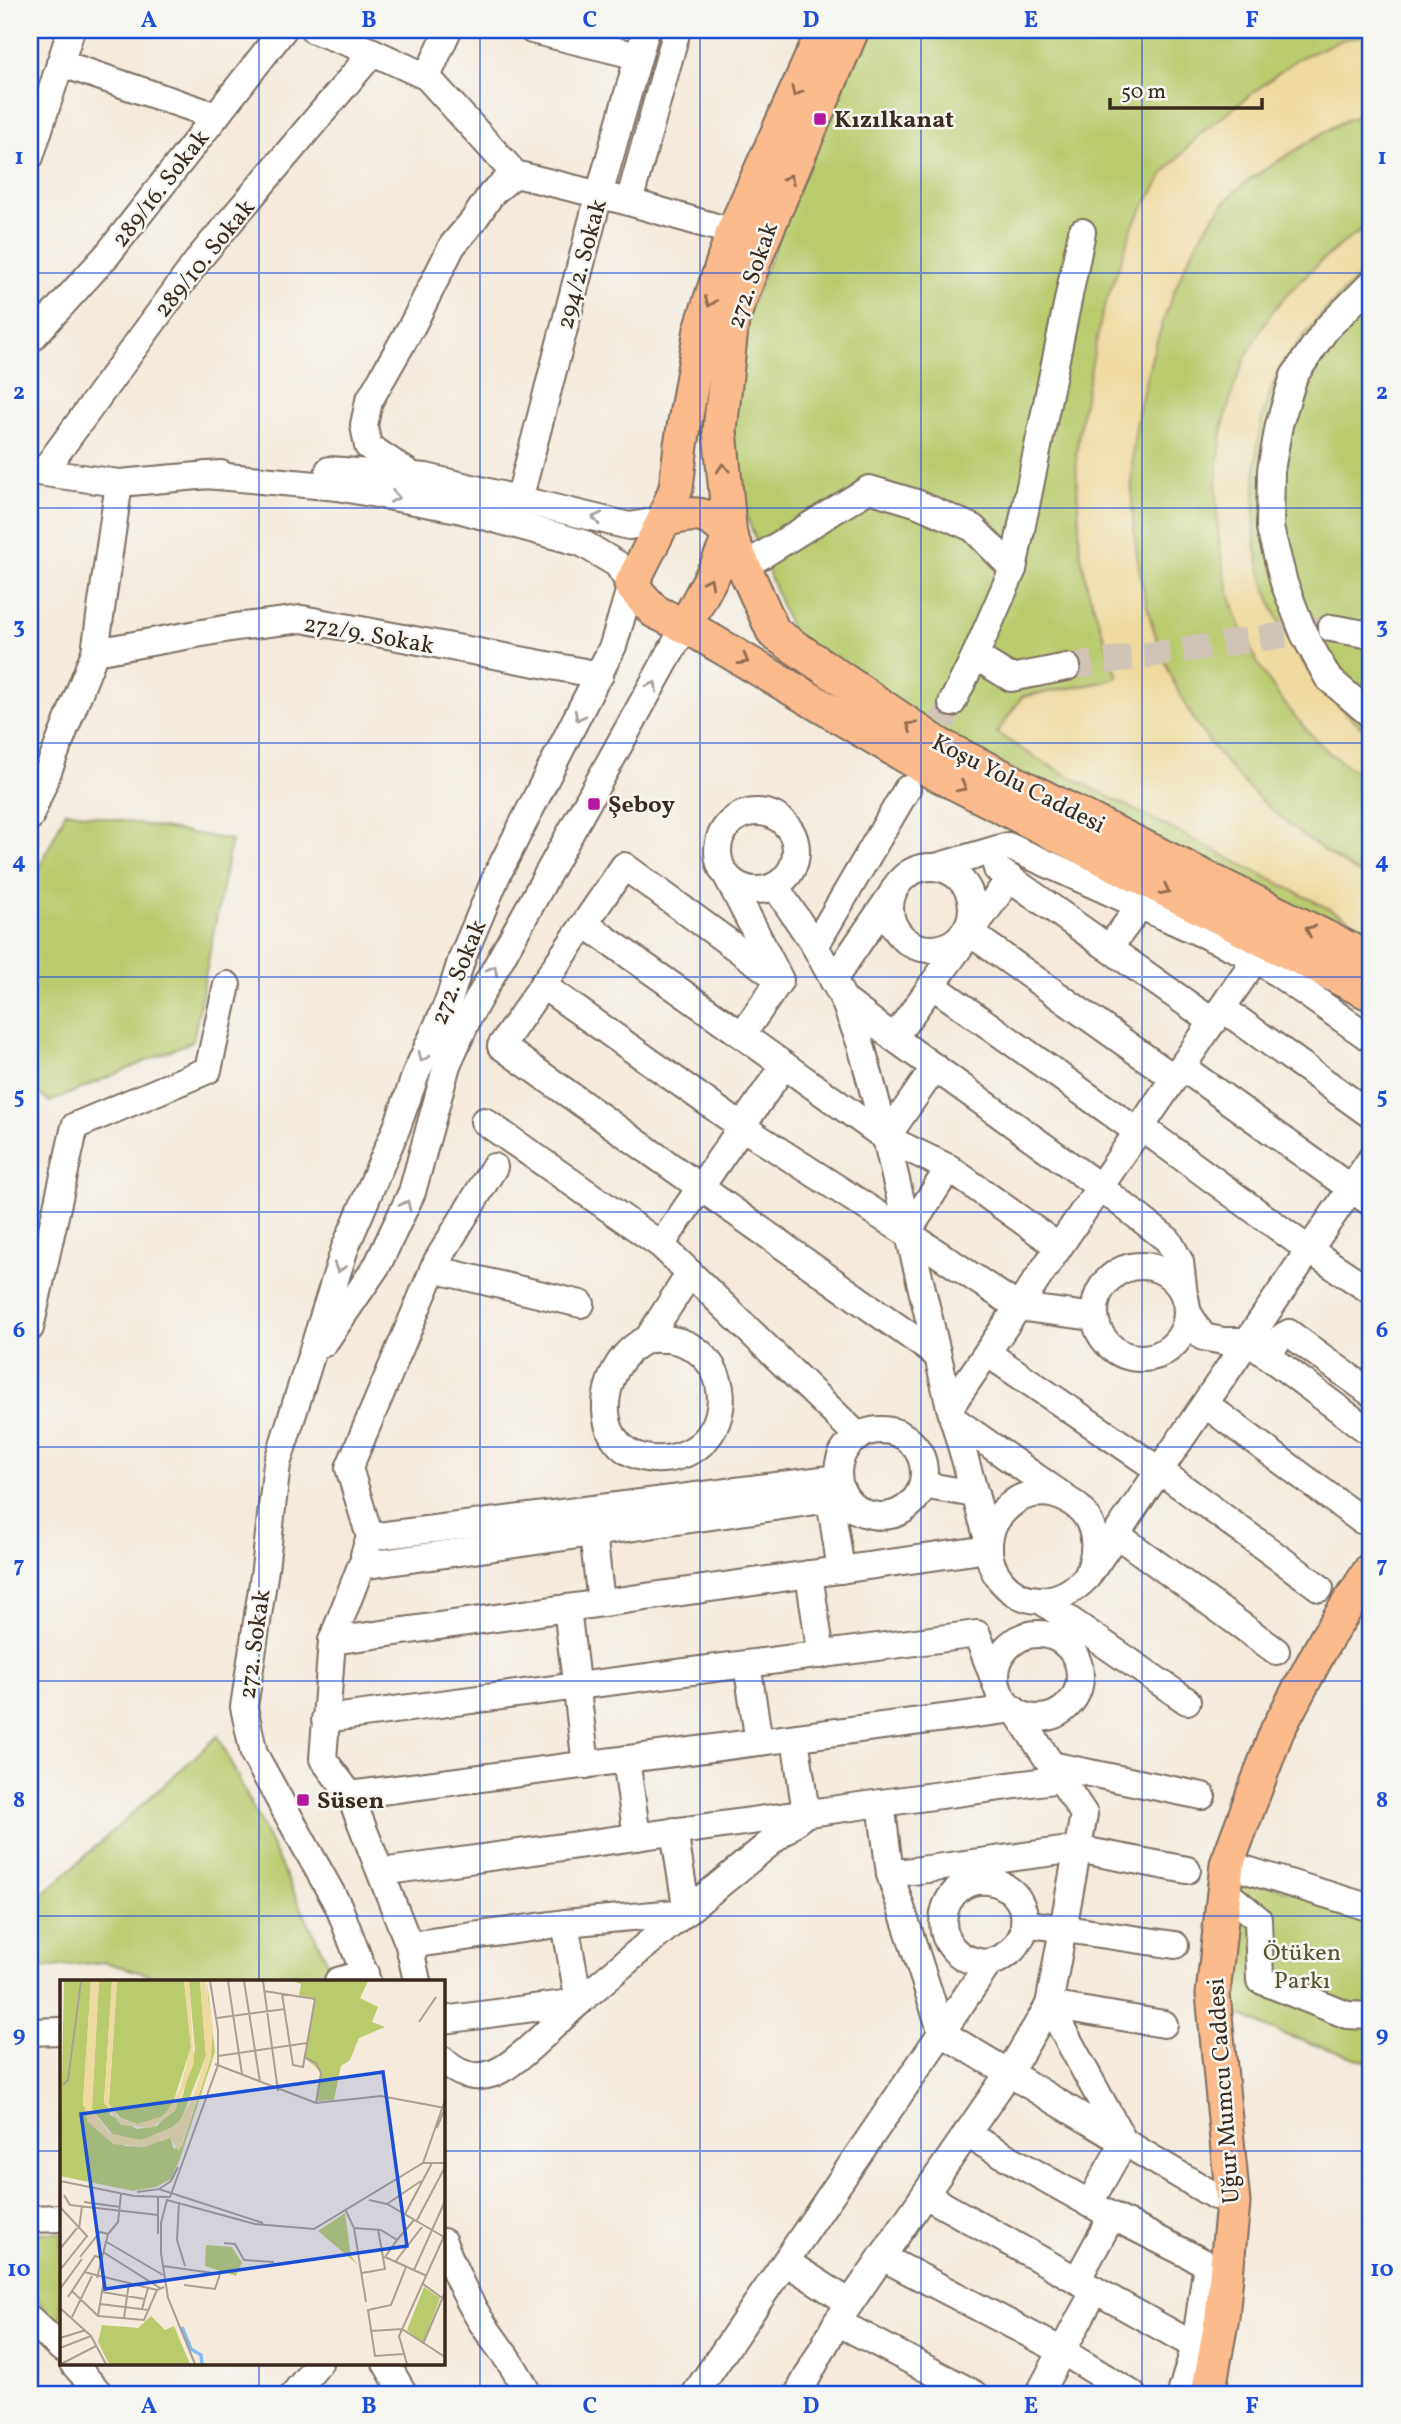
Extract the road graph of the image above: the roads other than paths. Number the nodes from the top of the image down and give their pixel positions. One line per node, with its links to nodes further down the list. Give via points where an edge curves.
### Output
1 (71, 30): 12 (street)
2 (283, 30): 14 (street, 289/16. Sokak)
3 (314, 30): 10 (street)
4 (448, 30): 13 (street)
5 (532, 30): 11 (street)
6 (646, 30): 11 (street, 294/2. Sokak)
7 (677, 30): 18 (street)
8 (824, 30): 20 (main road, 272. Sokak, one-way to 20)
9 (852, 30): 29 (main road, 272. Sokak, one-way to 9, via 720,430 732,320)
10 (373, 52): 13 (street); 23 (street, 289/10. Sokak, via 201,256)
11 (638, 56): 17 (street, 294/2. Sokak)
12 (60, 63): 14 (street); 15 (street)
13 (427, 78): 16 (street)
14 (216, 116): 22 (street, 289/16. Sokak, via 108,254)
15 (30, 157)
16 (515, 174): 17 (street); 25 (street, via 492,192 452,246 369,401 364,425 368,446)
17 (599, 195): 18 (street); 27 (street, 294/2. Sokak)
18 (629, 202): 20 (street)
19 (1082, 232): 31 (street)
20 (733, 233): 28 (main road, 272. Sokak, one-way to 28, via 701,329 676,488)
21 (1371, 284): 41 (street, via 1326,328 1294,376 1271,470 1270,528 1284,583 1310,645 1328,678)
22 (30, 340)
23 (36, 471): 26 (street)
24 (206, 475): 25 (street, via 301,468); 26 (street); 32 (street, one-way to 32, via 338,486 458,509 582,543 617,564)
25 (413, 476): 27 (street)
26 (119, 483): 36 (street)
27 (519, 500): 28 (street, one-way to 27, via 629,526)
28 (664, 520): 29 (main road, via 690,513 710,517); 32 (main road, 272. Sokak)
29 (730, 536): 30 (main road, Koşu Yolu Caddesi); 33 (main road, 272. Sokak, one-way to 29)
30 (743, 567): 31 (street, via 869,489 973,528); 56 (main road, Koşu Yolu Caddesi, one-way to 30, via 939,744 774,633)
31 (1013, 569): 37 (street)
32 (631, 585): 33 (main road, via 654,611); 39 (street, 272. Sokak)
33 (685, 626): 62 (main road, Koşu Yolu Caddesi, one-way to 62, via 932,771); 63 (street, 272. Sokak, one-way to 33, via 515,929)
34 (1331, 628): 35 (street)
35 (1371, 635)
36 (95, 652): 39 (street, 272/9. Sokak, via 302,619); 43 (street)
37 (975, 656): 38 (street, via 1011,678); 40 (street)
38 (1067, 667)
39 (600, 674): 63 (street, 272. Sokak, one-way to 63, via 498,875 462,958)
40 (952, 704)
41 (1371, 715)
42 (907, 789): 53 (street)
43 (30, 817)
44 (978, 855): 45 (street); 47 (street); 50 (street, via 1009,846)
45 (936, 867): 49 (street, via 909,873); 52 (street, via 961,879 969,891)
46 (729, 878): 48 (street, via 750,890); 48 (street, via 718,855 724,830 744,814 770,814 790,830 796,856 792,868); 57 (street)
47 (1010, 878): 52 (street); 54 (street)
48 (775, 886): 53 (street)
49 (892, 894): 52 (street, via 891,921 907,942 932,950 946,947); 61 (street)
50 (1140, 906): 54 (street); 55 (street)
51 (584, 924): 57 (street, via 624,866); 59 (street); 65 (street)
52 (968, 932): 60 (street); 70 (street)
53 (815, 946): 61 (street)
54 (1109, 948): 64 (street)
55 (1256, 958): 64 (street); 67 (street)
56 (1371, 960)
57 (780, 980): 65 (street)
58 (227, 985): 94 (street, via 208,1070 75,1126)
59 (542, 985): 73 (street); 80 (street, via 501,1046)
60 (932, 985): 66 (street); 74 (street)
61 (839, 990): 66 (street); 75 (street, via 861,1045)
62 (1371, 994)
63 (459, 1008): 101 (street, 272. Sokak, one-way to 101, via 417,1071 345,1248); 101 (street, 272. Sokak, one-way to 63, via 378,1264 412,1192)
64 (1217, 1015): 70 (street); 71 (street)
65 (742, 1035): 68 (street)
66 (894, 1038): 69 (street)
67 (1371, 1039)
68 (784, 1065): 73 (street); 75 (street)
69 (935, 1067): 75 (street); 79 (street)
70 (1178, 1073): 74 (street); 81 (street)
71 (1371, 1115)
72 (484, 1121): 83 (street)
73 (742, 1127): 80 (street); 82 (street)
74 (1140, 1129): 79 (street); 85 (street)
75 (886, 1138): 78 (street); 82 (street)
76 (1371, 1159): 81 (street)
77 (494, 1167): 86 (street)
78 (949, 1168): 82 (street); 84 (street)
79 (1100, 1187): 84 (street); 89 (street, via 1168,1240 1180,1262)
80 (701, 1188): 83 (street); 99 (street)
81 (1361, 1196): 85 (street)
82 (907, 1233): 91 (street); 99 (street)
83 (661, 1245): 87 (street)
84 (1059, 1247): 91 (street)
85 (1309, 1250): 88 (street); 92 (street)
86 (433, 1269): 90 (street); 115 (street, via 349,1468)
87 (690, 1273): 96 (street); 106 (street)
88 (1371, 1291)
89 (1186, 1303): 93 (street, via 1175,1281 1164,1272 1136,1266 1122,1270 1101,1289); 93 (street, via 1185,1326 1178,1340 1151,1357 1120,1353 1107,1343); 97 (street, via 1203,1337)
90 (581, 1304)
91 (1018, 1307): 93 (street); 98 (street)
92 (1264, 1316): 95 (street); 97 (street)
93 (1095, 1317)
94 (30, 1328)
95 (1289, 1334): 100 (street, via 1272,1347); 102 (street)
96 (647, 1340): 96 (street, via 615,1368 605,1409 608,1422 614,1437 645,1458 683,1456 700,1446 720,1414 717,1374 688,1344)
97 (1248, 1341): 100 (street); 103 (street)
98 (987, 1353): 104 (street); 107 (street)
99 (937, 1355): 104 (street)
100 (1271, 1358): 105 (street)
101 (307, 1367): 163 (street, 272. Sokak, via 277,1464 244,1707 254,1754 339,1907)
102 (1371, 1393)
103 (1205, 1404): 107 (street); 112 (street)
104 (951, 1413): 110 (street); 111 (street)
105 (1371, 1429)
106 (859, 1437): 108 (street, via 878,1430 904,1437 921,1458); 109 (street, via 844,1451)
107 (1159, 1470): 114 (street); 122 (street)
108 (922, 1485): 109 (street, via 905,1509 884,1516 863,1513); 110 (street)
109 (834, 1489): 113 (street); 115 (street); 118 (street)
110 (975, 1494): 116 (street)
111 (1069, 1500): 116 (street, via 1052,1494 1017,1500 993,1526); 120 (street, via 1083,1512 1096,1544)
112 (1361, 1520)
113 (593, 1533): 117 (street); 125 (street)
114 (1116, 1534): 120 (street); 130 (street)
115 (370, 1537): 117 (street)
116 (989, 1546): 118 (street); 123 (street, via 990,1561)
117 (361, 1566): 128 (street)
118 (841, 1570): 119 (street)
119 (809, 1574): 125 (street); 131 (street)
120 (1087, 1577): 124 (street, via 1067,1594)
121 (1369, 1577): 154 (main road, Uğur Mumcu Caddesi, via 1326,1639 1278,1731)
122 (1321, 1588)
123 (1010, 1590): 124 (street); 127 (street)
124 (1042, 1601): 129 (street)
125 (601, 1603): 126 (street)
126 (567, 1608): 128 (street); 134 (street)
127 (1039, 1633): 133 (street, via 1053,1635 1075,1653); 136 (street, via 1025,1634 1003,1651 996,1671)
128 (332, 1641): 137 (street)
129 (1104, 1644): 133 (street); 135 (street)
130 (1276, 1651)
131 (821, 1655): 132 (street); 136 (street, via 977,1634)
132 (747, 1664): 134 (street); 139 (street)
133 (1081, 1681): 136 (street, via 1077,1694 1058,1714 1030,1718)
134 (576, 1687): 137 (street); 141 (street)
135 (1187, 1702)
136 (1009, 1705): 138 (street); 142 (street)
137 (325, 1720): 143 (street, via 323,1759)
138 (795, 1738): 139 (street); 146 (street)
139 (759, 1742): 140 (street)
140 (626, 1759): 141 (street); 148 (street)
141 (586, 1765): 143 (street)
142 (1056, 1772): 144 (street); 145 (street); 149 (street, via 1084,1814)
143 (350, 1796): 152 (street)
144 (1202, 1796)
145 (881, 1803): 146 (street); 153 (street)
146 (806, 1813): 147 (street); 156 (street)
147 (674, 1831): 148 (street); 156 (street)
148 (637, 1837): 152 (street)
149 (1077, 1849): 150 (street); 151 (street); 159 (street)
150 (1188, 1870)
151 (983, 1871): 153 (street); 158 (street, via 1019,1901); 162 (street, via 948,1901 943,1928 953,1951 964,1959)
152 (381, 1872): 160 (street)
153 (890, 1874): 173 (street)
154 (1225, 1877): 155 (street); 168 (street, via 1258,1919 1260,1980 1347,2015); 207 (main road, Uğur Mumcu Caddesi, via 1213,1994 1233,2203 1222,2317)
155 (1371, 1908)
156 (687, 1912): 157 (street); 166 (street)
157 (565, 1923): 160 (street); 166 (street)
158 (1024, 1923): 159 (street); 162 (street, via 1013,1952)
159 (1063, 1927): 161 (street); 167 (street)
160 (409, 1945): 165 (street)
161 (1175, 1945)
162 (989, 1963): 173 (street)
163 (366, 1977): 164 (street)
164 (345, 1980)
165 (417, 1980)
166 (579, 2002): 169 (street); 174 (street, via 511,2063 492,2074 459,2073)
167 (1049, 2005): 170 (street); 175 (street); 177 (street)
168 (1371, 2016)
169 (444, 2020)
170 (1164, 2024)
171 (60, 2031): 172 (street)
172 (30, 2032)
173 (942, 2033): 175 (street); 186 (street)
174 (444, 2061)
175 (1008, 2074): 176 (street); 177 (street)
176 (966, 2134): 178 (street); 180 (street)
177 (1124, 2142): 179 (street); 180 (street)
178 (925, 2195): 185 (street); 188 (street)
179 (1214, 2196)
180 (1089, 2204): 181 (street)
181 (1112, 2217): 188 (street); 191 (street, via 1207,2264)
182 (60, 2218): 183 (street)
183 (30, 2219)
184 (444, 2247): 187 (street)
185 (882, 2257): 189 (street); 193 (street)
186 (786, 2262): 189 (street); 202 (street)
187 (452, 2283): 201 (street, via 515,2367)
188 (1086, 2285): 191 (street); 193 (street)
189 (844, 2313): 197 (street); 203 (street)
190 (30, 2319): 192 (street)
191 (1195, 2346): 206 (street)
192 (60, 2348)
193 (1062, 2351): 204 (street); 205 (street)
194 (74, 2364): 198 (street)
195 (318, 2364): 199 (street)
196 (387, 2364): 200 (street)
197 (804, 2392)
198 (100, 2394)
199 (294, 2394)
200 (404, 2394)
201 (528, 2394)
202 (695, 2394)
203 (975, 2394)
204 (1039, 2394)
205 (1132, 2394)
206 (1181, 2394)
207 (1208, 2394)

